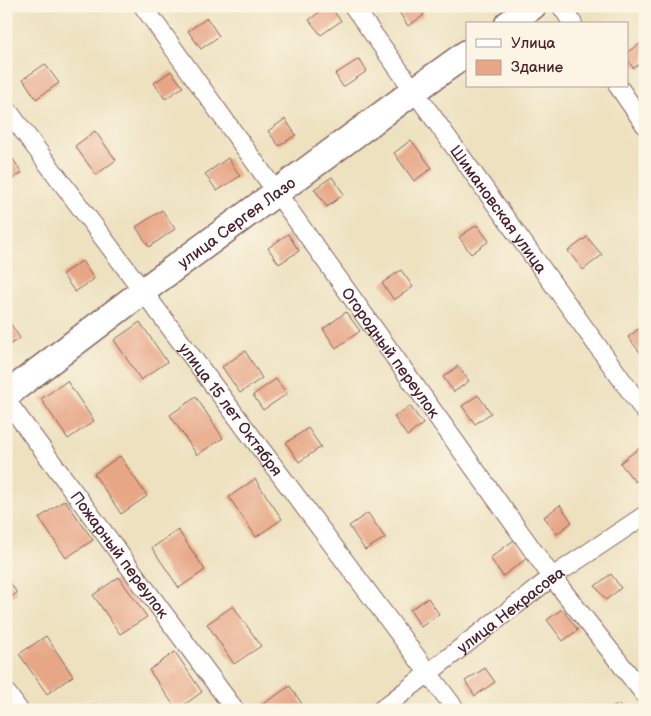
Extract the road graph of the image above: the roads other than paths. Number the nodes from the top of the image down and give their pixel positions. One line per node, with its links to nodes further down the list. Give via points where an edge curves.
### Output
1 (143, 6): 12 (street, Огородный переулок)
2 (353, 6): 9 (street, Шимановская улица)
3 (533, 6): 5 (main road)
4 (561, 6): 6 (street)
5 (511, 22)
6 (572, 22)
7 (466, 54): 9 (main road, улица Сергея Лазо)
8 (619, 88): 11 (street)
9 (414, 91): 12 (main road, улица Сергея Лазо); 16 (street, Шимановская улица)
10 (6, 108): 13 (street, улица 15 лет Октября)
11 (645, 125)
12 (277, 193): 13 (main road, улица Сергея Лазо); 18 (street, Огородный переулок)
13 (143, 291): 14 (main road, улица Сергея Лазо); 19 (street, улица 15 лет Октября)
14 (6, 394)
15 (6, 400): 23 (street, Пожарный переулок)
16 (645, 412)
17 (645, 515): 18 (street, улица Некрасова)
18 (552, 577): 19 (street, улица Некрасова); 21 (street, Огородный переулок)
19 (429, 673): 24 (street, улица Некрасова); 25 (street, улица 15 лет Октября)
20 (6, 692): 22 (street)
21 (645, 695)
22 (19, 710)
23 (235, 710)
24 (381, 710)
25 (456, 710)

